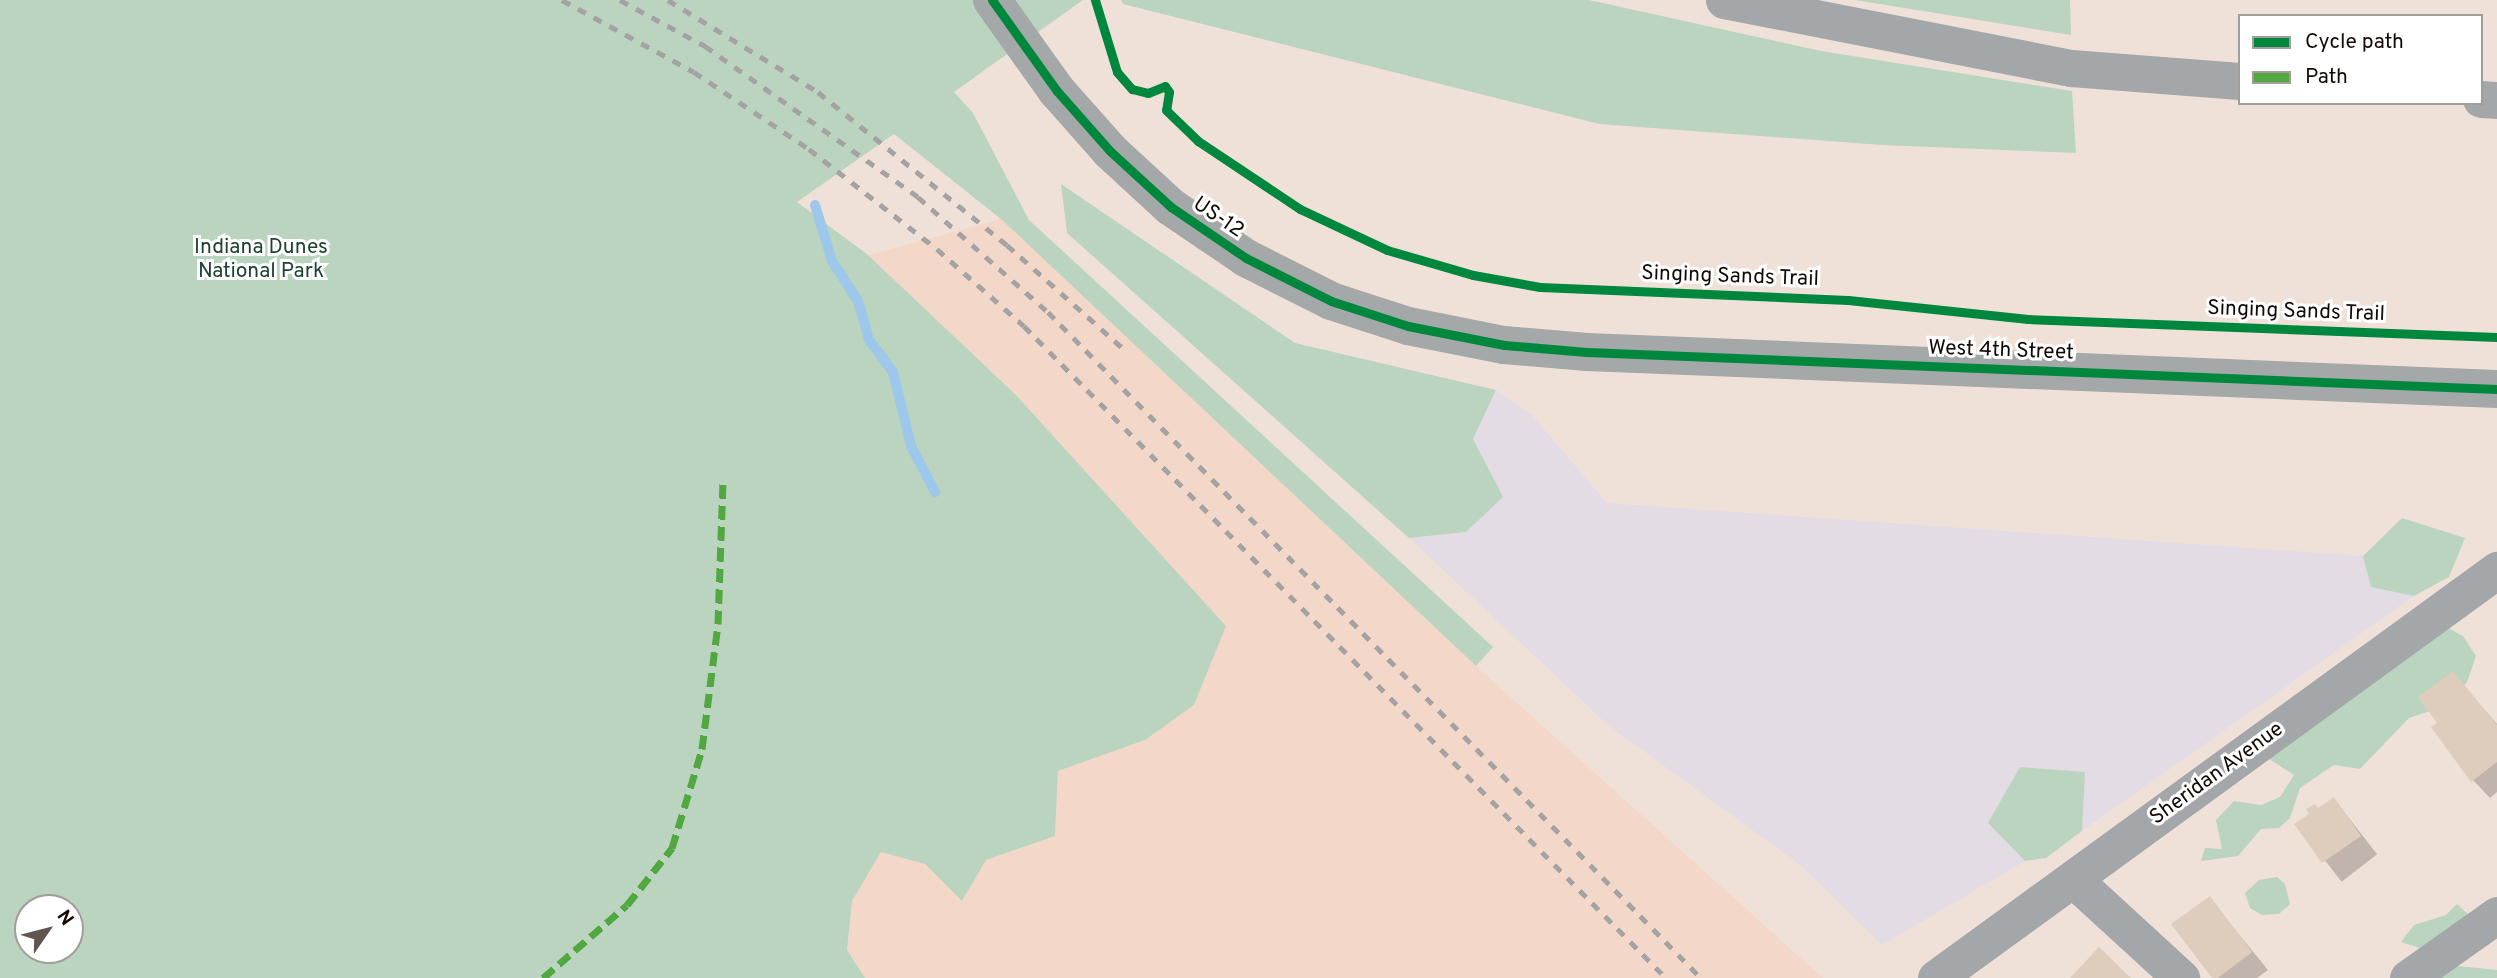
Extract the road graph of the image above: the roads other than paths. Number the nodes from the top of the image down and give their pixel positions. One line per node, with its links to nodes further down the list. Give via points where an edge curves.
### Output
1 (992, 0): 4 (main road, US-12, via 1057,91 1110,151 1171,207 1246,258 1331,301 1408,326)
2 (1724, 0): 3 (street, via 2071,68)
3 (2238, 80)
4 (1504, 345): 5 (main road, West 4th Street)
5 (2497, 389)
6 (2497, 570): 7 (street, Sheridan Avenue)
7 (2073, 879): 9 (street, Sheridan Avenue); 10 (street)
8 (2497, 915): 11 (street)
9 (1936, 978)
10 (2181, 978)
11 (2408, 978)

